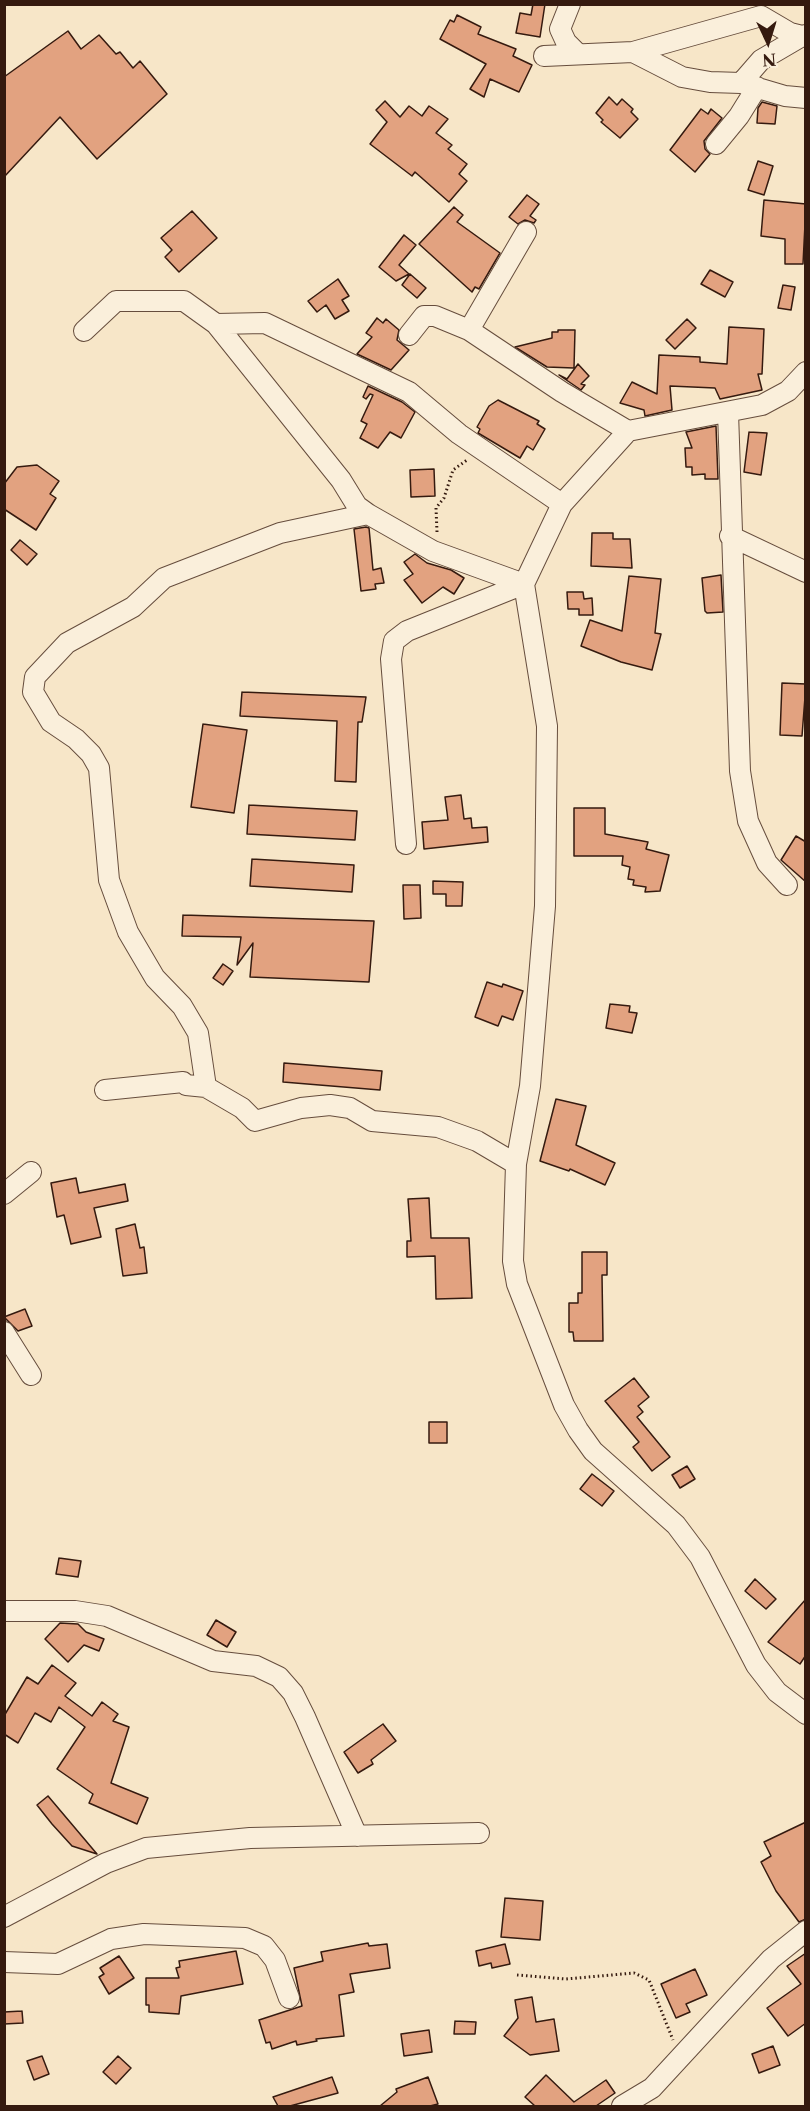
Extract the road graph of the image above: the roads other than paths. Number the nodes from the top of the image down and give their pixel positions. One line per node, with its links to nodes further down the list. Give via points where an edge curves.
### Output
1 (570, 4): 5 (street, via 560,29)
2 (757, 10): 3 (street, via 790,33); 4 (street)
3 (804, 35): 7 (street, via 761,60)
4 (633, 52): 5 (street); 7 (street, via 682,77)
5 (577, 53): 6 (street)
6 (544, 56)
7 (749, 85): 8 (street); 9 (street, via 740,116)
8 (806, 98)
9 (716, 144)
10 (526, 232): 12 (street)
11 (216, 324): 13 (street, via 184,301 116,301); 18 (street, via 265,324 409,392 459,434); 19 (street, via 341,480 357,506)
12 (469, 330): 14 (street, via 435,316 424,316); 17 (street)
13 (84, 331)
14 (409, 335)
15 (806, 372): 16 (street, via 788,391 762,405)
16 (728, 412): 17 (street); 20 (street)
17 (628, 431): 18 (street)
18 (562, 504): 22 (street)
19 (368, 514): 22 (street, via 433,552); 25 (street, via 280,533 164,578 133,607 68,643 35,677 33,693 51,722 91,754 99,768 109,880 128,932 155,978 182,1006 198,1033)
20 (730, 536): 21 (street); 24 (street, via 740,771 748,821 767,863)
21 (806, 572)
22 (524, 584): 23 (street, via 407,631 394,641 391,658); 27 (street, via 547,726 545,906 530,1086)
23 (406, 844)
24 (787, 885)
25 (206, 1087): 26 (street, via 183,1082); 27 (street, via 242,1108 255,1121 301,1108 350,1108 372,1121 438,1127 477,1141)
26 (105, 1090)
27 (516, 1164): 33 (street, via 513,1261 517,1284 564,1405 593,1451 676,1525 700,1557 756,1665 777,1692)
28 (31, 1172): 29 (street)
29 (4, 1194)
30 (4, 1332): 31 (street)
31 (31, 1375)
32 (4, 1611): 35 (street, via 75,1611 108,1616 213,1661 256,1666 279,1677 293,1693 305,1717)
33 (806, 1714)
34 (479, 1833): 35 (street)
35 (357, 1836): 36 (street, via 250,1839 146,1848 105,1863)
36 (4, 1917)
37 (806, 1931): 40 (street, via 771,1959 652,2088)
38 (4, 1962): 39 (street, via 58,1964 111,1939 144,1934 245,1938 264,1946)
39 (289, 1998)
40 (622, 2106)

